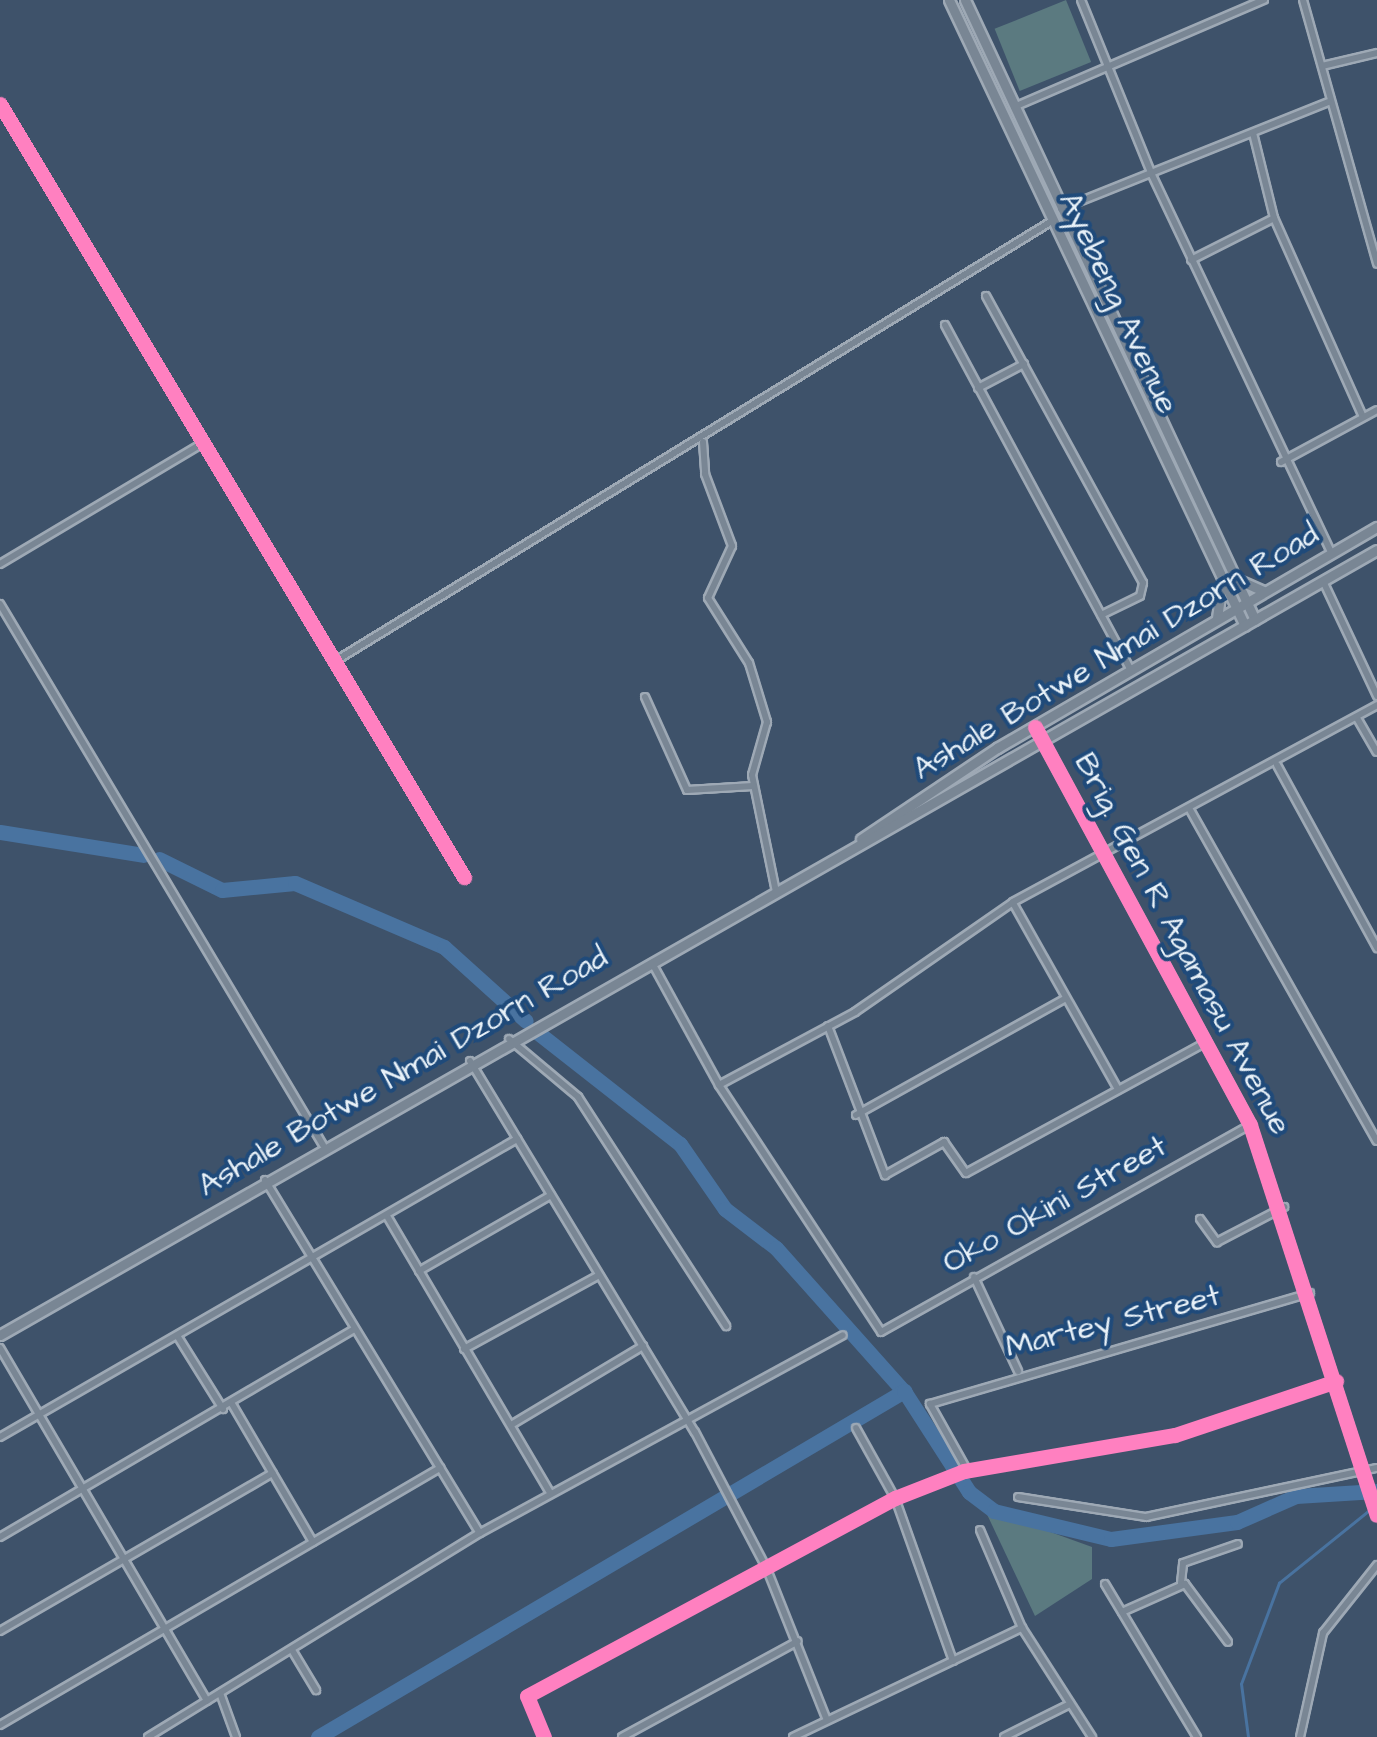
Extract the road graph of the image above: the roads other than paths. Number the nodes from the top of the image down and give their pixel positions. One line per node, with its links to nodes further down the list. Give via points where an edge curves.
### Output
1 (949, 0): 16 (main road, Ayebeng Avenue)
2 (965, 0): 11 (main road, Ayebeng Avenue)
3 (1082, 0): 7 (street)
4 (1264, 0): 7 (street)
5 (1303, 0): 8 (street)
6 (1377, 53): 8 (street)
7 (1104, 64): 11 (street); 13 (street)
8 (1322, 66): 9 (street)
9 (1328, 102): 12 (street); 18 (street)
10 (0, 104): 26 (street)
11 (1013, 108): 14 (main road, Ayebeng Avenue)
12 (1252, 133): 13 (street); 15 (street)
13 (1152, 176): 14 (street); 17 (street)
14 (1061, 209): 32 (main road, Ayebeng Avenue)
15 (1274, 218): 17 (street); 24 (street)
16 (1052, 222): 25 (street); 34 (main road, Ayebeng Avenue)
17 (1191, 260): 27 (street)
18 (1377, 264)
19 (986, 296): 21 (street)
20 (945, 325): 22 (street)
21 (1024, 364): 22 (street); 38 (street, via 1142,583 1140,596)
22 (978, 388): 38 (street)
23 (1377, 410): 24 (street)
24 (1363, 417): 27 (street)
25 (703, 442): 42 (street); 52 (street, via 704,474 732,546 711,581 710,607 749,663 766,722)
26 (203, 443): 31 (street); 42 (street)
27 (1282, 462): 30 (street)
28 (1377, 527): 30 (main road, Ashale Botwe Nmai Dzorn Road)
29 (1377, 550): 33 (main road, Ashale Botwe Nmai Dzorn Road)
30 (1331, 552): 35 (main road, Ashale Botwe Nmai Dzorn Road)
31 (0, 564)
32 (1232, 577): 35 (main road); 37 (main road, Ayebeng Avenue)
33 (1322, 581): 39 (main road, Ashale Botwe Nmai Dzorn Road); 44 (street)
34 (1222, 584): 37 (main road, Ayebeng Avenue); 40 (main road, via 1226,604)
35 (1266, 592): 37 (main road, Ashale Botwe Nmai Dzorn Road)
36 (0, 604): 72 (street)
37 (1240, 607): 39 (main road, Ayebeng Avenue); 40 (main road, Ashale Botwe Nmai Dzorn Road); 41 (main road, Ayebeng Avenue)
38 (1101, 615): 43 (street)
39 (1255, 620): 41 (main road, Ashale Botwe Nmai Dzorn Road)
40 (1212, 623): 43 (main road, Ashale Botwe Nmai Dzorn Road)
41 (1244, 626): 49 (main road, Ashale Botwe Nmai Dzorn Road)
42 (337, 660): 56 (street)
43 (1132, 672): 48 (main road, Ashale Botwe Nmai Dzorn Road)
44 (1377, 696)
45 (645, 697): 52 (street, via 687,790)
46 (1377, 705): 47 (street)
47 (1358, 718): 50 (street); 51 (street)
48 (1035, 728): 49 (main road, Brig. Gen R Agamasu Avenue); 55 (main road, Ashale Botwe Nmai Dzorn Road)
49 (1043, 742): 54 (main road, Brig. Gen R Agamasu Avenue); 55 (main road, Ashale Botwe Nmai Dzorn Road)
50 (1377, 752)
51 (1276, 764): 53 (street); 59 (street)
52 (753, 786): 57 (street)
53 (1190, 808): 54 (street); 71 (street)
54 (1100, 853): 58 (street); 64 (main road, Brig. Gen R Agamasu Avenue)
55 (834, 858): 57 (main road, Ashale Botwe Nmai Dzorn Road)
56 (464, 876)
57 (776, 892): 60 (main road, Ashale Botwe Nmai Dzorn Road)
58 (1013, 902): 61 (street); 62 (street)
59 (1377, 948)
60 (650, 960): 63 (main road, Ashale Botwe Nmai Dzorn Road); 66 (street)
61 (1064, 998): 67 (street); 68 (street)
62 (828, 1026): 66 (street); 68 (street)
63 (510, 1039): 65 (main road, Ashale Botwe Nmai Dzorn Road); 83 (street, via 578,1097)
64 (1206, 1042): 67 (street); 69 (main road, Brig. Gen R Agamasu Avenue)
65 (470, 1061): 70 (street); 72 (main road, Ashale Botwe Nmai Dzorn Road)
66 (719, 1085): 81 (street, Oko Okini Street, via 885,1331)
67 (1118, 1089): 68 (street, via 966,1173 944,1142 884,1175)
68 (856, 1114)
69 (1250, 1125): 75 (main road, Brig. Gen R Agamasu Avenue); 81 (street, Oko Okini Street)
70 (517, 1139): 74 (street); 76 (street)
71 (1377, 1141)
72 (323, 1146): 73 (main road, Ashale Botwe Nmai Dzorn Road)
73 (265, 1180): 78 (street); 85 (main road, Ashale Botwe Nmai Dzorn Road)
74 (551, 1195): 79 (street); 80 (street)
75 (1284, 1206): 77 (street, via 1217,1242); 82 (main road, Brig. Gen R Agamasu Avenue)
76 (387, 1216): 78 (street); 79 (street)
77 (1200, 1219)
78 (312, 1259): 84 (street); 87 (street)
79 (419, 1271): 90 (street)
80 (600, 1274): 88 (street); 90 (street)
81 (974, 1277): 91 (street)
82 (1310, 1293): 91 (street, Martey Street); 92 (main road, Brig. Gen R Agamasu Avenue)
83 (726, 1326)
84 (355, 1330): 93 (street); 100 (street)
85 (0, 1335)
86 (843, 1335): 96 (street)
87 (178, 1337): 94 (street); 95 (street)
88 (643, 1346): 96 (street); 97 (street)
89 (0, 1348): 95 (street)
90 (464, 1349): 97 (street)
91 (1018, 1372): 102 (street, Martey Street, via 930,1404)
92 (1336, 1381): 102 (street, via 1176,1435); 103 (main road, Brig. Gen R Agamasu Avenue)
93 (232, 1404): 94 (street); 104 (street)
94 (223, 1410): 105 (street)
95 (35, 1416): 99 (street); 105 (street)
96 (687, 1417): 106 (street); 117 (street)
97 (511, 1426): 106 (street)
98 (856, 1428): 107 (street)
99 (0, 1437)
100 (440, 1468): 111 (street); 113 (street)
101 (1377, 1468): 103 (street)
102 (966, 1470): 107 (street)
103 (1363, 1472): 108 (street, via 1146,1517); 109 (main road, Brig. Gen R Agamasu Avenue)
104 (274, 1474): 113 (street); 115 (street)
105 (80, 1493): 112 (street); 115 (street)
106 (550, 1493): 111 (street)
107 (895, 1498): 117 (street); 127 (street)
108 (1018, 1498)
109 (1377, 1515)
110 (980, 1530): 121 (street)
111 (480, 1534): 126 (street)
112 (0, 1537)
113 (313, 1542): 122 (street)
114 (1238, 1544): 118 (street, via 1184,1563)
115 (123, 1561): 122 (street); 123 (street)
116 (1377, 1564): 142 (street, via 1322,1633)
117 (766, 1567): 124 (street); 137 (street, via 528,1696)
118 (1181, 1583): 120 (street); 125 (street)
119 (1105, 1584): 120 (street)
120 (1122, 1612): 141 (street)
121 (1022, 1628): 127 (street); 131 (street)
122 (165, 1630): 130 (street); 133 (street)
123 (0, 1631)
124 (798, 1641): 132 (street); 138 (street)
125 (1228, 1642)
126 (292, 1650): 128 (street); 129 (street)
127 (953, 1661): 132 (street)
128 (316, 1690)
129 (220, 1693): 130 (street); 136 (street)
130 (207, 1701): 135 (street)
131 (1070, 1704): 139 (street); 140 (street)
132 (826, 1718): 134 (street)
133 (0, 1726)
134 (796, 1736)
135 (148, 1737)
136 (236, 1737)
137 (544, 1737)
138 (622, 1737)
139 (1004, 1737)
140 (1092, 1737)
141 (1197, 1737)
142 (1300, 1737)

